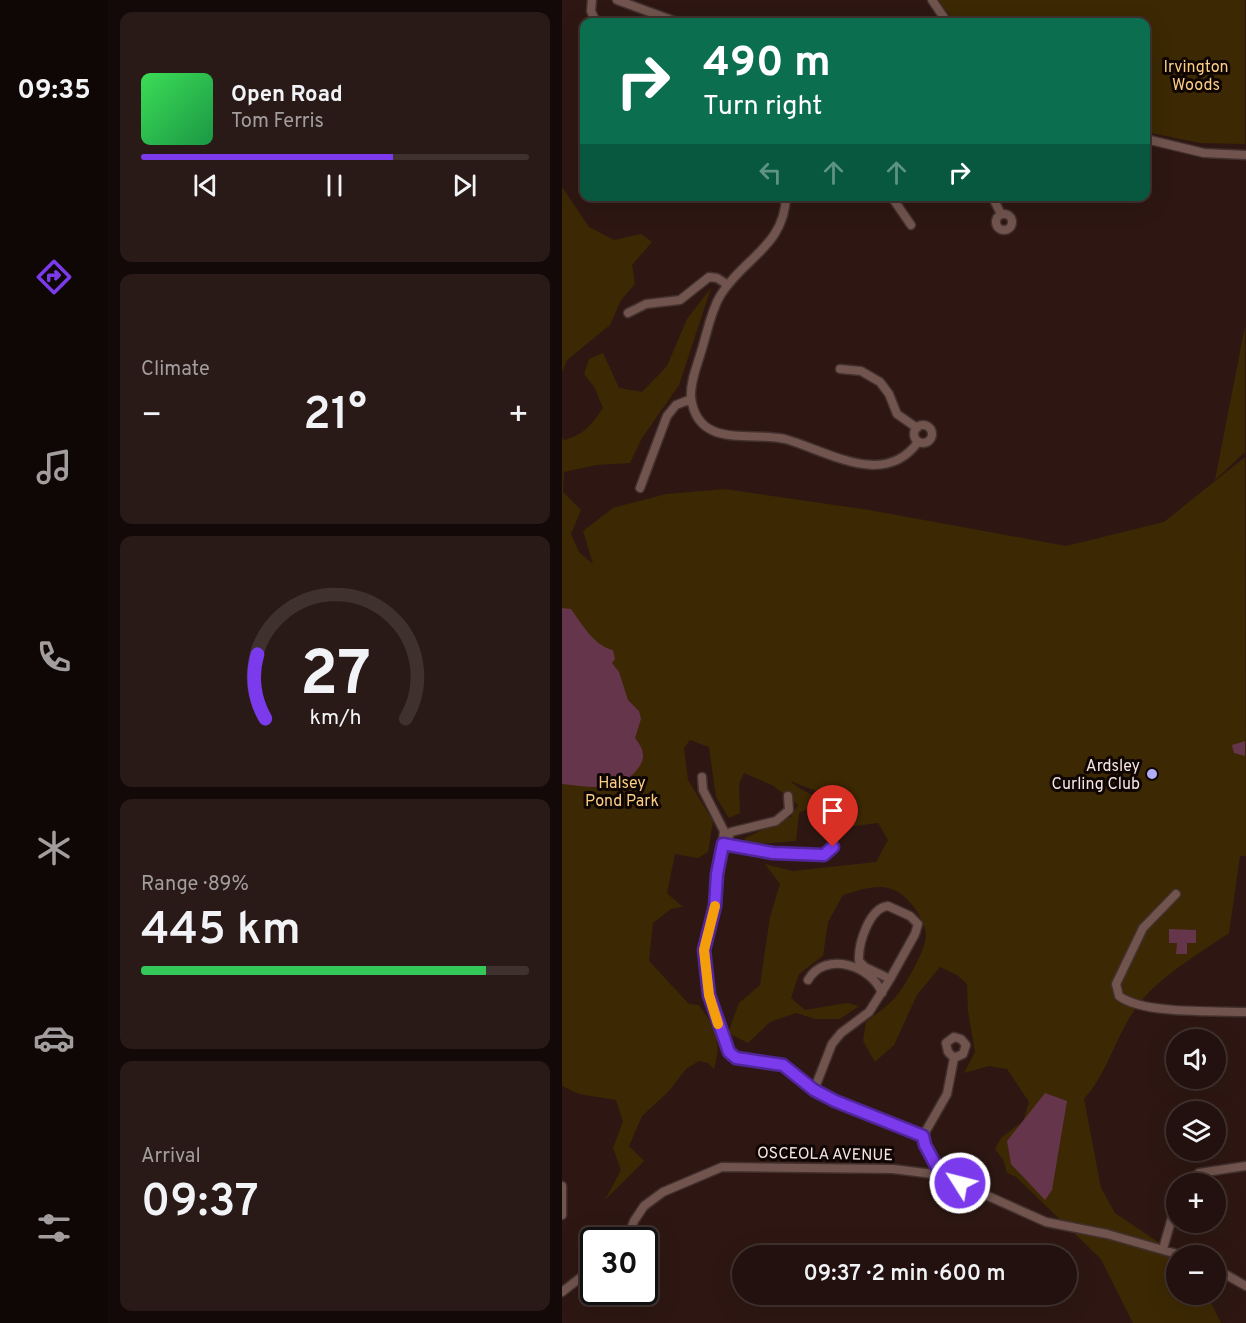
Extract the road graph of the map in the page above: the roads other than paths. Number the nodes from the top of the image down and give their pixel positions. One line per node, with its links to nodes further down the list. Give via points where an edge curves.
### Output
1 (592, 0): 4 (street)
2 (621, 0): 5 (street)
3 (932, 0): 6 (street)
4 (594, 18)
5 (667, 18)
6 (944, 18)
7 (1150, 140): 8 (street, via 1204,153)
8 (1246, 155)
9 (785, 201): 14 (street, via 778,231)
10 (894, 201): 13 (street)
11 (994, 201): 12 (street)
12 (1001, 214)
13 (911, 225)
14 (728, 285): 15 (street, via 709,278 680,300 646,304); 17 (street, via 712,316 692,381)
15 (628, 313)
16 (840, 369): 18 (street, via 861,371 880,382 897,414)
17 (691, 399): 19 (street, via 702,421 724,435 782,439 851,463 890,463 908,454); 20 (street, via 676,405 667,416)
18 (916, 428): 19 (street); 19 (street, via 925,425 932,432 928,442)
19 (918, 442)
20 (640, 488)
21 (702, 777): 23 (street, via 703,789 724,831)
22 (788, 796): 23 (street, via 789,810 776,821 732,832)
23 (723, 844): 24 (street, via 800,855 824,855); 31 (street, via 715,906 704,950 709,995 717,1022 729,1052 736,1058 783,1065)
24 (833, 847)
25 (1176, 894): 29 (street, via 1143,928 1116,984 1119,996 1174,1010)
26 (890, 979): 26 (street, via 918,924 888,906 873,917 858,954 865,967); 28 (street)
27 (808, 980): 28 (street, via 822,967 847,965 868,974)
28 (882, 993): 31 (street, via 869,1012 832,1044)
29 (1246, 1012)
30 (954, 1058): 32 (street, via 947,1094)
31 (814, 1090): 32 (street)
32 (923, 1136): 35 (street)
33 (1246, 1166): 34 (street)
34 (1200, 1173)
35 (941, 1175): 38 (street, OSCEOLA AVENUE, via 893,1168 722,1167 663,1192 644,1206); 40 (street, OSCEOLA AVENUE, via 1046,1222)
36 (562, 1186): 37 (street)
37 (562, 1215)
38 (632, 1227)
39 (1168, 1233): 40 (street)
40 (1163, 1250): 41 (street, OSCEOLA AVENUE)
41 (1166, 1251)
42 (1226, 1275): 44 (street)
43 (580, 1278): 45 (street)
44 (1246, 1286)
45 (562, 1292)

